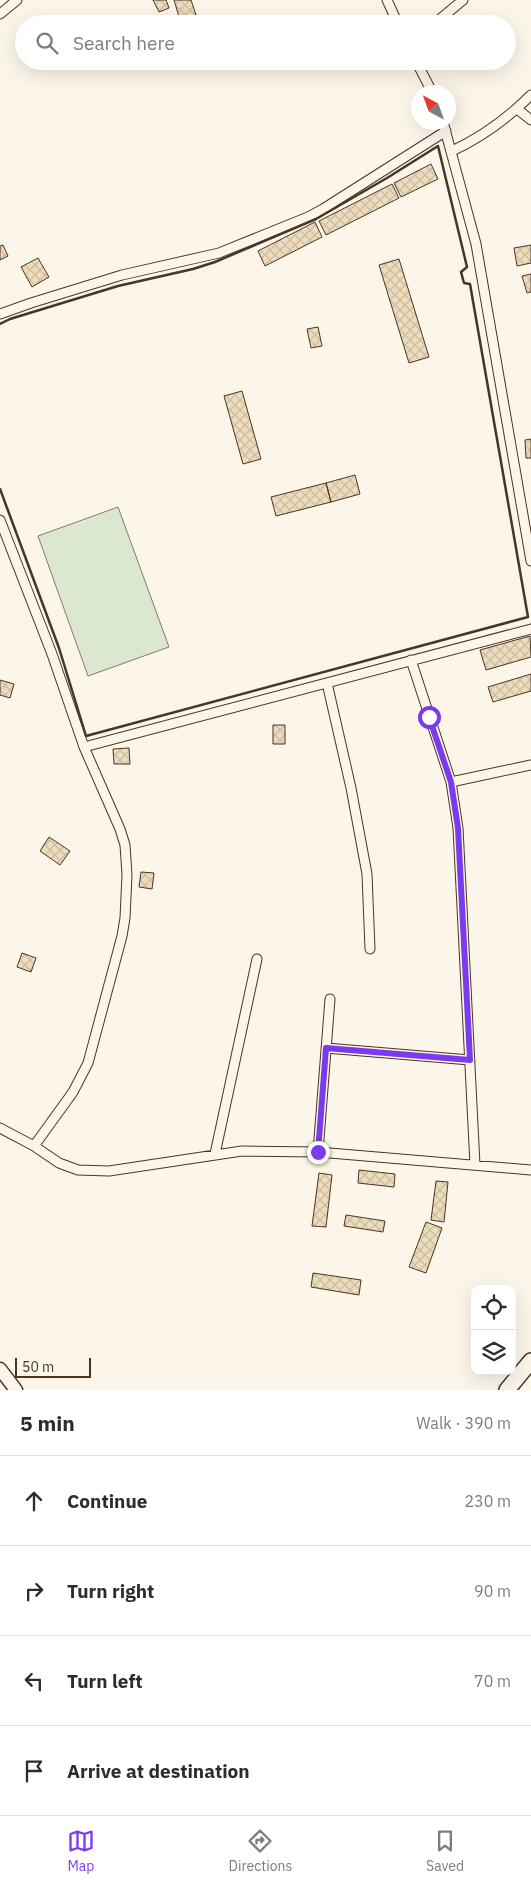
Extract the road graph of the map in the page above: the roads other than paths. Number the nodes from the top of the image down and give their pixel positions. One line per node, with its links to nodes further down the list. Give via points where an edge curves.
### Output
1 (17, 0): 4 (street)
2 (387, 0): 5 (street)
3 (463, 0): 6 (street)
4 (0, 14)
5 (394, 15)
6 (445, 15)
7 (421, 70): 8 (street)
8 (428, 85)
9 (531, 94): 10 (street)
10 (517, 109): 11 (street); 14 (street)
11 (531, 120)
12 (441, 130): 15 (street, via 308,217 219,253 122,275)
13 (446, 130): 14 (street)
14 (452, 151): 17 (street, via 478,254)
15 (0, 314)
16 (0, 520): 21 (street)
17 (531, 561)
18 (531, 629): 19 (street)
19 (411, 660): 20 (street); 23 (street)
20 (327, 683): 21 (street); 24 (street, via 364,856)
21 (84, 747): 30 (street, via 125,845 125,918 88,1063 73,1092)
22 (531, 764): 23 (street)
23 (451, 782): 28 (street, via 458,828)
24 (370, 949)
25 (257, 960): 32 (street)
26 (330, 999): 27 (street)
27 (326, 1048): 28 (street); 31 (street)
28 (470, 1060): 33 (street)
29 (0, 1128): 30 (street)
30 (34, 1146): 32 (street, via 59,1163 78,1170 94,1171)
31 (318, 1152): 32 (street); 33 (street)
32 (215, 1154)
33 (474, 1165): 34 (street)
34 (531, 1170)
35 (531, 1361): 38 (main road)
36 (0, 1369): 37 (street)
37 (16, 1390)
38 (507, 1390)

